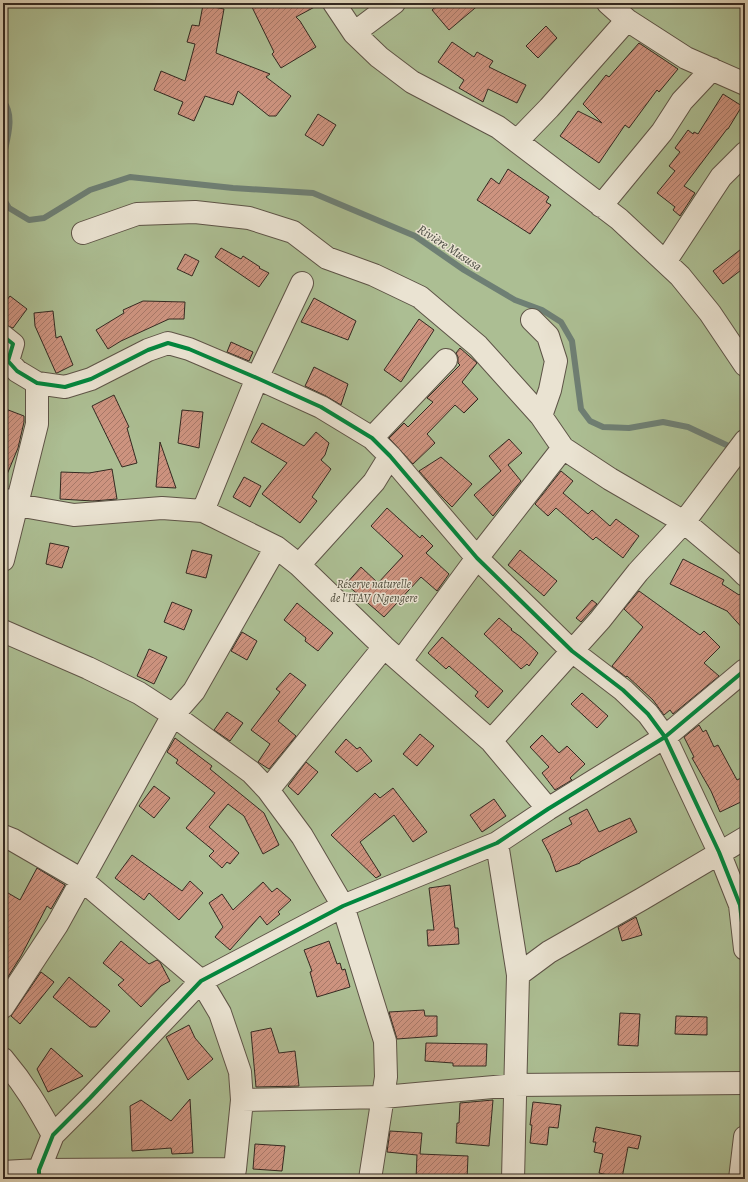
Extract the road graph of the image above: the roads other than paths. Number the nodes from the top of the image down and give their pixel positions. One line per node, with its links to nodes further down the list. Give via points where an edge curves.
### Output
1 (334, 3): 5 (street)
2 (394, 3): 5 (street)
3 (608, 3): 4 (street)
4 (627, 20): 6 (street, via 686,58); 8 (street)
5 (354, 33): 8 (street, via 379,57 412,82 498,127)
6 (712, 69): 7 (street); 10 (street, via 682,101 662,132)
7 (745, 84)
8 (517, 141): 10 (street)
9 (745, 153): 12 (street, via 722,177)
10 (601, 206): 12 (street)
11 (83, 233): 20 (street, via 136,214 195,212 249,218 293,232 327,258 374,275 420,297 478,346)
12 (665, 262): 17 (street, via 710,313)
13 (302, 283): 18 (street)
14 (532, 320): 20 (street, via 548,336 556,361)
15 (3, 336): 19 (street, via 13,344 8,361 17,371)
16 (446, 360): 21 (street)
17 (745, 365)
18 (257, 378): 19 (street, via 189,349 168,343 148,350 91,379 65,387); 21 (street, via 321,407); 26 (street)
19 (37, 383): 25 (street, via 37,424)
20 (541, 416): 23 (street)
21 (372, 438): 24 (street)
22 (745, 441): 27 (street)
23 (563, 448): 27 (street); 29 (street)
24 (390, 456): 29 (street); 31 (street, via 374,482)
25 (10, 502): 26 (street, via 74,515 162,508); 30 (street)
26 (203, 511): 28 (street)
27 (684, 522): 32 (street); 35 (street)
28 (276, 547): 31 (street); 38 (street, via 194,691)
29 (477, 558): 35 (street); 36 (street)
30 (3, 560)
31 (299, 565): 34 (street)
32 (745, 575)
33 (3, 631): 38 (street, via 95,671 139,693)
34 (384, 647): 36 (street); 41 (street)
35 (572, 651): 39 (street, via 623,690 648,714); 40 (street)
36 (401, 662): 40 (street)
37 (745, 670): 39 (street)
38 (172, 715): 41 (street, via 251,772); 47 (street)
39 (665, 737): 42 (street); 46 (street)
40 (490, 741): 42 (street)
41 (268, 790): 48 (street, via 302,836)
42 (548, 809): 45 (street)
43 (3, 836): 47 (street)
44 (745, 838): 46 (street)
45 (497, 843): 48 (street); 50 (street)
46 (719, 852): 49 (street, via 740,905); 50 (street, via 549,952)
47 (82, 880): 51 (street); 52 (street, via 57,925)
48 (343, 906): 51 (street); 56 (street, via 385,1040 386,1077)
49 (745, 949)
50 (518, 975): 55 (street)
51 (201, 981): 57 (street, via 220,1013 240,1072); 58 (street)
52 (3, 1007)
53 (3, 1059): 58 (street, via 33,1098)
54 (745, 1083): 55 (street)
55 (515, 1085): 56 (street); 64 (street)
56 (382, 1097): 57 (street); 63 (street)
57 (242, 1100): 61 (street)
58 (53, 1135): 62 (street)
59 (745, 1138): 65 (street)
60 (3, 1172): 62 (street)
61 (234, 1174): 62 (street)
62 (39, 1175)
63 (370, 1179)
64 (513, 1179)
65 (740, 1179)

